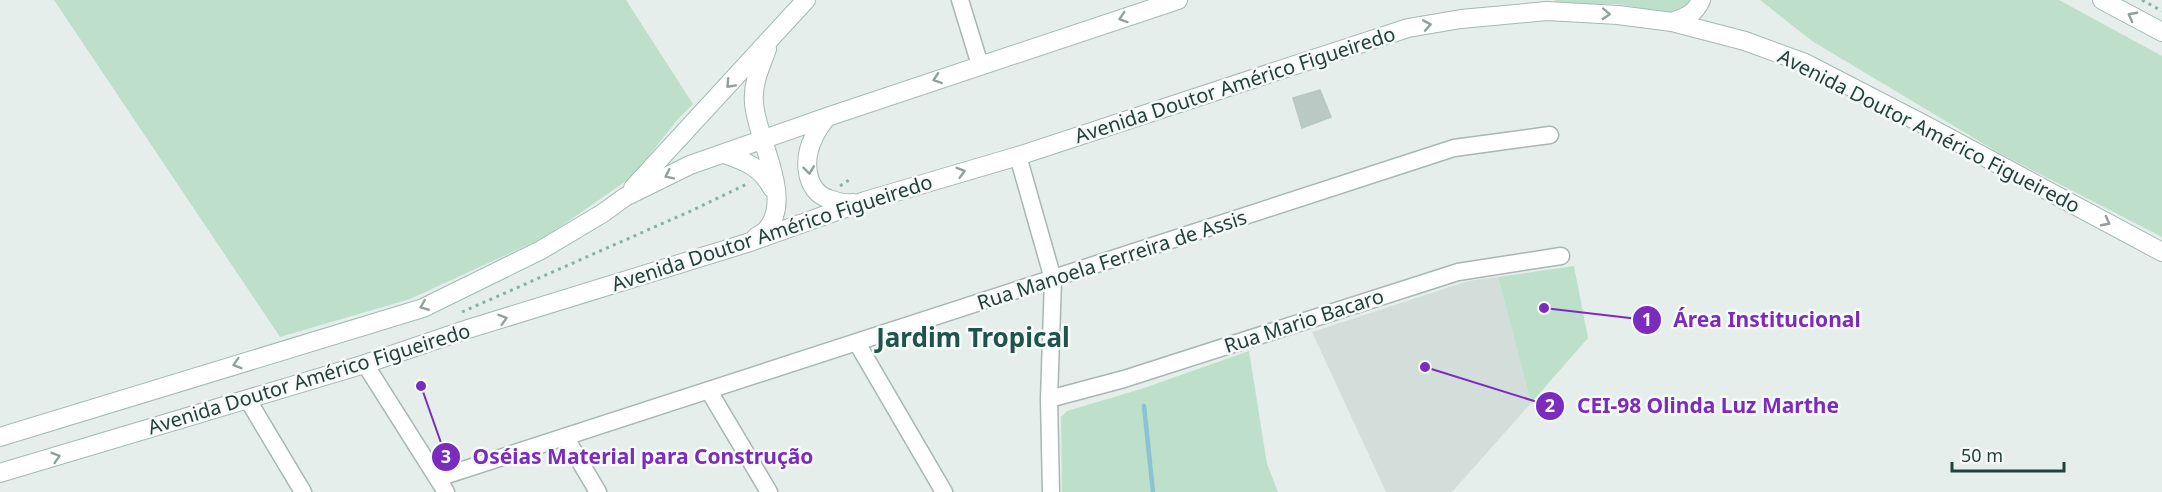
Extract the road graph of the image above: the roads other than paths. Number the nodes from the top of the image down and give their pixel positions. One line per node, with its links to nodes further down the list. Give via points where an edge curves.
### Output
1 (806, 0): 9 (main road)
2 (960, 0): 10 (street)
3 (1178, 0): 10 (main road, Avenida Doutor Américo Figueiredo, one-way to 10)
4 (1701, 0): 7 (main road, via 1691,15)
5 (2102, 0): 8 (main road, one-way to 5)
6 (1545, 6): 7 (main road, Avenida Doutor Américo Figueiredo, one-way to 7); 15 (main road, Avenida Doutor Américo Figueiredo, one-way to 6, via 1408,28)
7 (1672, 22): 20 (main road, Avenida Doutor Américo Figueiredo, one-way to 20, via 1745,41 1805,63)
8 (2162, 32)
9 (770, 41): 13 (main road, via 753,96); 17 (main road, one-way to 17)
10 (980, 65): 11 (main road, Avenida Doutor Américo Figueiredo, one-way to 11)
11 (826, 117): 13 (main road, Avenida Doutor Américo Figueiredo); 18 (main road, one-way to 18, via 809,152 807,166 813,186 823,197 834,201)
12 (1550, 135): 22 (street, Rua Manoela Ferreira de Assis, via 1454,148)
13 (763, 141): 14 (main road, Avenida Doutor Américo Figueiredo); 16 (main road)
14 (724, 154): 16 (main road, via 755,166); 17 (main road, Avenida Doutor Américo Figueiredo, one-way to 17, via 690,165)
15 (1018, 156): 18 (main road, Avenida Doutor Américo Figueiredo, one-way to 15); 22 (street)
16 (776, 195): 19 (main road, via 768,229)
17 (625, 197): 28 (main road, Avenida Doutor Américo Figueiredo, one-way to 28, via 541,250 423,308)
18 (865, 201): 19 (main road, Avenida Doutor Américo Figueiredo)
19 (747, 243): 24 (main road, Avenida Doutor Américo Figueiredo, one-way to 19)
20 (2162, 252)
21 (1561, 256): 26 (street, Rua Mario Bacaro, via 1458,272 1124,379)
22 (1053, 279): 23 (street, Rua Manoela Ferreira de Assis); 26 (street)
23 (857, 343): 25 (street, Rua Manoela Ferreira de Assis); 35 (street)
24 (364, 364): 27 (main road, Avenida Doutor Américo Figueiredo); 31 (street)
25 (709, 391): 29 (street, Rua Manoela Ferreira de Assis); 34 (street)
26 (1049, 399): 36 (street)
27 (248, 400): 30 (main road, Avenida Doutor Américo Figueiredo, one-way to 27); 32 (street)
28 (0, 436)
29 (566, 438): 31 (street, Rua Manoela Ferreira de Assis); 33 (street)
30 (0, 474)
31 (442, 485)
32 (303, 492)
33 (598, 492)
34 (769, 492)
35 (944, 492)
36 (1051, 492)

